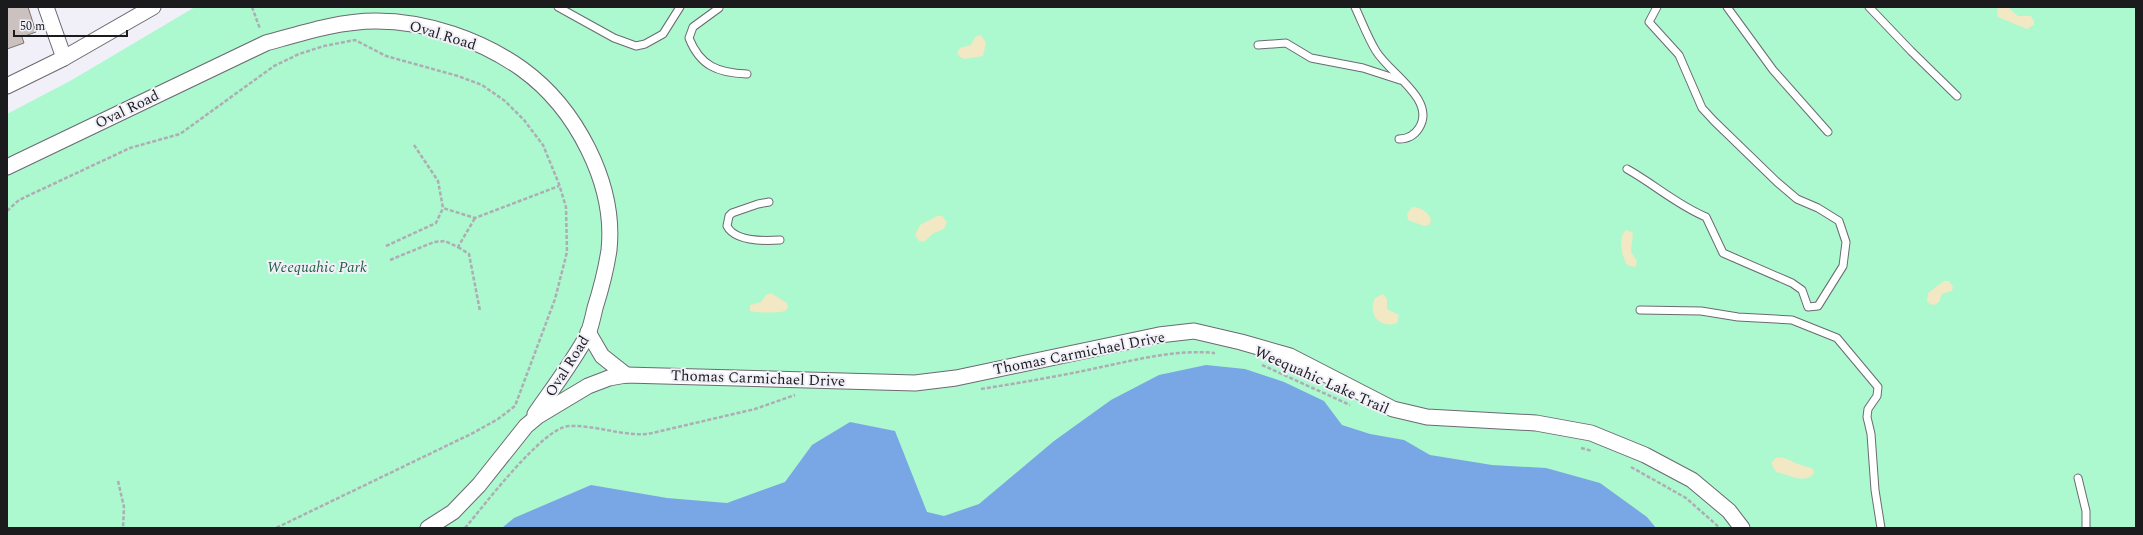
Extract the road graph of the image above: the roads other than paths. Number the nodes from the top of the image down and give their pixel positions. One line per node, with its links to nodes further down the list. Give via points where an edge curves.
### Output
1 (46, 7): 11 (street)
2 (153, 7): 11 (street)
3 (558, 7): 4 (lane, via 614,38 636,46 663,34)
4 (680, 7)
5 (1355, 7): 13 (lane, via 1376,51)
6 (1657, 7): 19 (lane, via 1649,22 1679,55 1702,108 1797,199 1839,221 1846,242 1843,266 1818,306 1808,306 1802,290 1792,283 1723,253 1706,217 1686,209)
7 (1727, 7): 16 (lane, via 1773,70)
8 (1870, 7): 15 (lane)
9 (719, 8): 12 (lane, via 693,27 689,38 693,49 710,66 721,72)
10 (1258, 45): 13 (lane, via 1286,43 1311,58 1376,72)
11 (64, 58): 14 (street)
12 (747, 74)
13 (1404, 82): 17 (lane, via 1418,98 1424,113 1424,121 1417,133)
14 (7, 86)
15 (1957, 96)
16 (1828, 132)
17 (1399, 139)
18 (7, 167): 23 (street, Oval Road, via 266,42 355,22 403,23 441,31 472,41 523,70 547,92 571,121 598,170 606,195 609,249 605,276)
19 (1627, 169)
20 (769, 202): 21 (lane, via 732,214 727,226 733,234 763,241)
21 (780, 240)
22 (1640, 310): 29 (lane, via 1701,311 1792,320 1840,340 1878,387 1877,396 1866,413 1871,434)
23 (588, 332): 24 (street, via 602,356); 25 (street, Oval Road, via 562,377)
24 (626, 375): 25 (street, Thomas Carmichael Drive, via 588,386); 28 (street, Thomas Carmichael Drive, via 915,383 956,378 1152,337 1194,331 1290,356 1393,409 1427,417 1536,423 1591,433 1645,455 1692,480 1729,511)
25 (526, 426): 27 (street, Thomas Carmichael Drive, via 479,485 453,512)
26 (2078, 478): 30 (lane, via 2086,511)
27 (428, 528)
28 (1742, 528)
29 (1881, 528)
30 (2086, 528)

